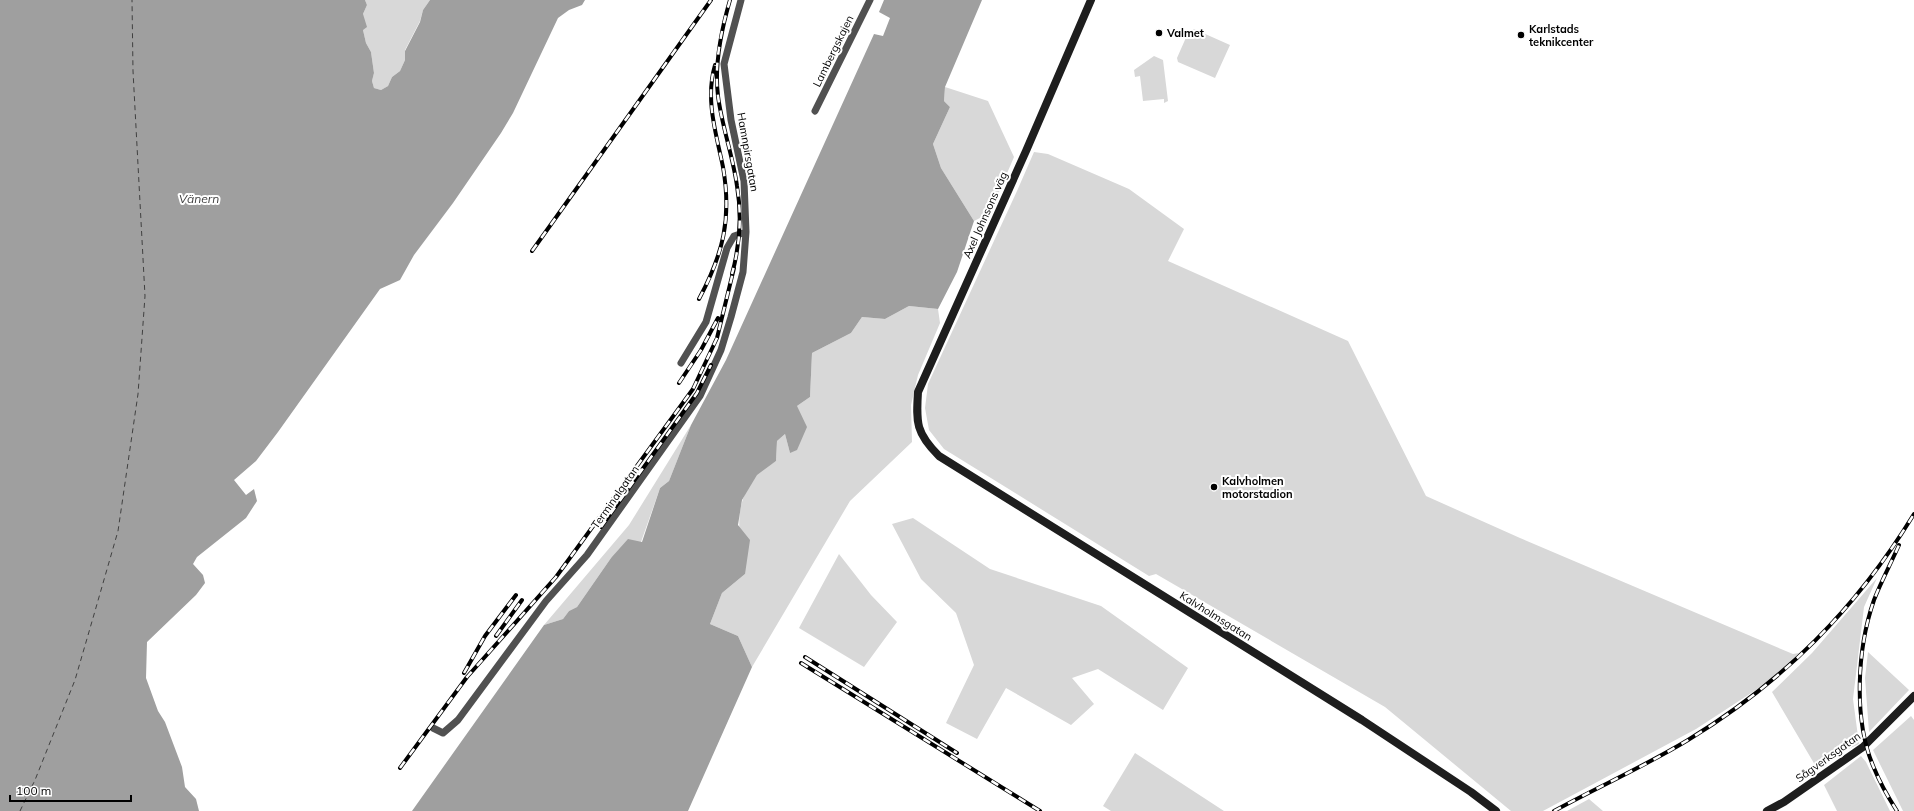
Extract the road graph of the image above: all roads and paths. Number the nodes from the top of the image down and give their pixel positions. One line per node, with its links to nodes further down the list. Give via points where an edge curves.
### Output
1 (741, 0): 5 (street, Hamnpirsgatan, via 724,64 731,120 744,181)
2 (870, 0): 4 (street, Lambergskajen)
3 (1091, 0): 7 (street, Axel Johnsons väg, via 918,392 916,418)
4 (815, 111)
5 (746, 232): 6 (street, via 734,236 727,248 706,322); 9 (street, Terminalgatan, via 743,272 731,317 721,350 700,396 587,555 546,601 458,720 443,733)
6 (681, 363)
7 (924, 442): 10 (street, Kalvholmsgatan, via 939,456 1362,720)
8 (1914, 696): 11 (street, Sågverksgatan, via 1866,744 1784,802)
9 (433, 728)
10 (1496, 811)
11 (1767, 811)

